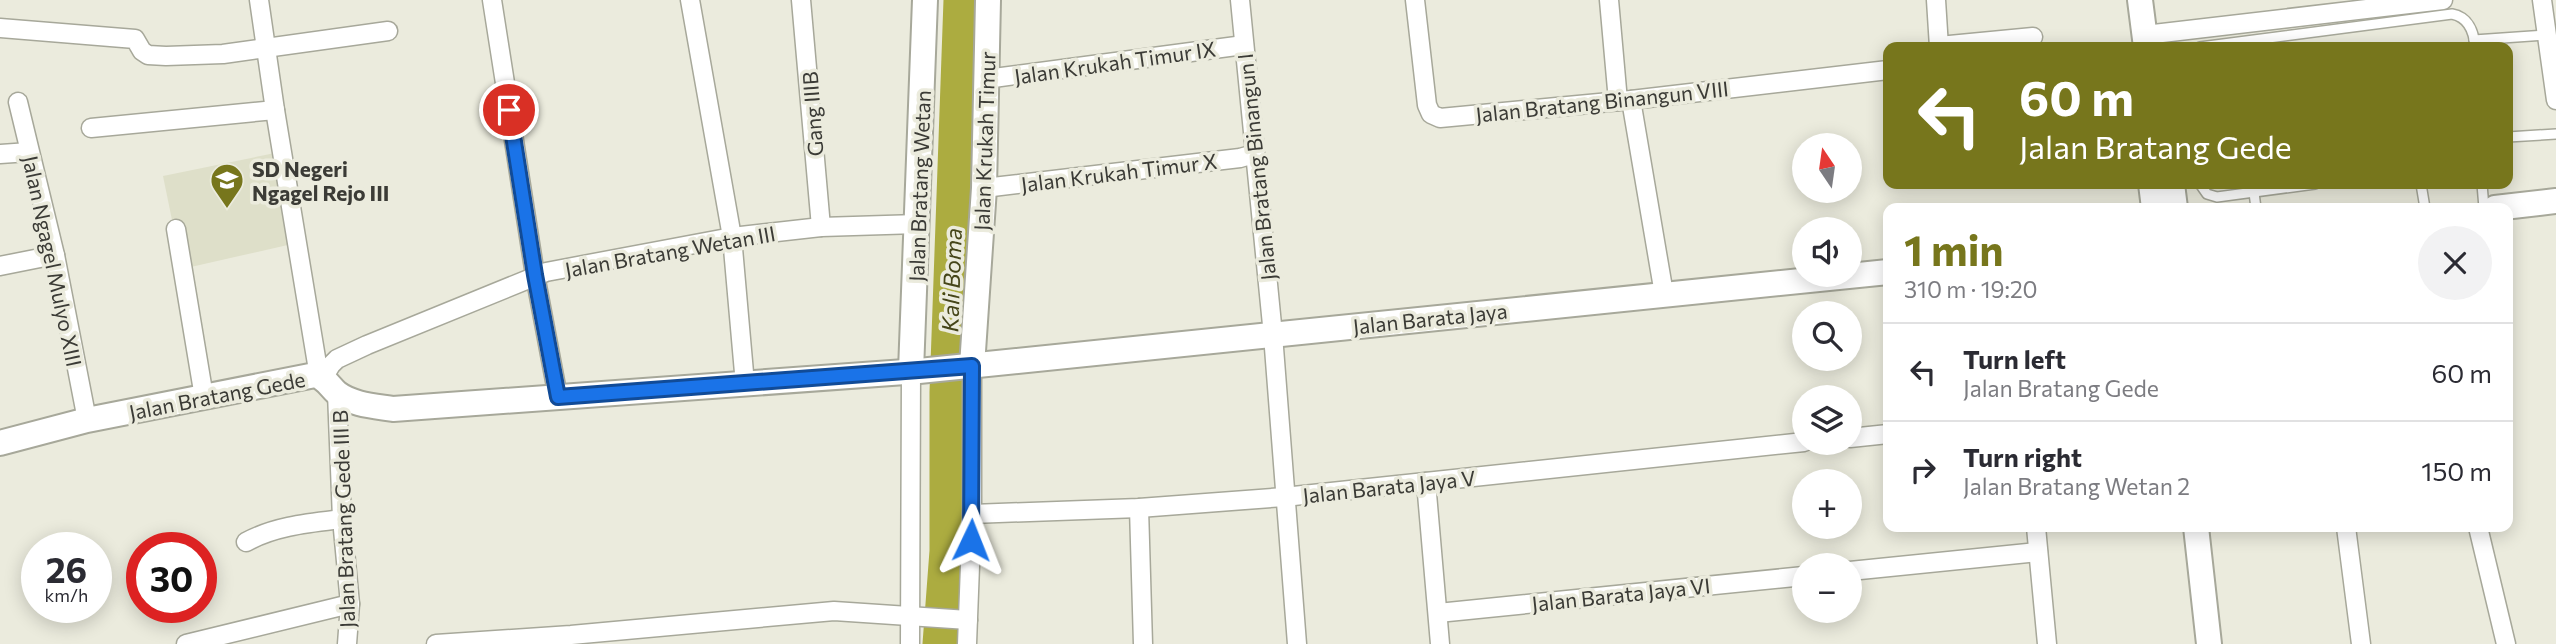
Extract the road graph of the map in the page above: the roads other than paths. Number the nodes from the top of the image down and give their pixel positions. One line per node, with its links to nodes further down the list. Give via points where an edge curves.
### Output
1 (259, 0): 25 (street, Jalan Bratang Gede III B)
2 (492, 0): 52 (street)
3 (691, 0): 48 (street)
4 (801, 0): 46 (street, Gang IIIB)
5 (925, 0): 45 (main road, Jalan Bratang Wetan)
6 (988, 0): 27 (main road, Jalan Krukah Timur)
7 (1240, 0): 24 (street, Jalan Bratang Binangun I)
8 (1415, 0): 28 (street, Jalan Bratang Binangun VIII, via 1431,114 1440,118)
9 (1609, 0): 28 (street)
10 (1936, 0): 19 (street)
11 (2140, 0): 18 (main road)
12 (2443, 0): 18 (street)
13 (2542, 0): 16 (street)
14 (0, 28): 25 (street, via 135,39 148,55)
15 (388, 31): 25 (street)
16 (2547, 35): 23 (lane); 29 (street)
17 (2033, 37): 20 (street)
18 (2146, 41)
19 (1939, 42)
20 (1986, 42)
21 (2238, 42): 22 (lane, via 2452,14 2468,22)
22 (2473, 42)
23 (2490, 42)
24 (1244, 45): 27 (street, Jalan Krukah Timur IX); 37 (street, Jalan Bratang Binangun I)
25 (265, 49): 31 (street, Jalan Bratang Gede III B)
26 (1883, 71): 28 (street, Jalan Bratang Binangun VIII)
27 (986, 79): 38 (main road, Jalan Krukah Timur)
28 (1625, 100): 53 (street)
29 (2556, 100)
30 (18, 102): 35 (street, Jalan Ngagel Mulyo XIII)
31 (275, 110): 32 (street); 57 (street, Jalan Bratang Gede III B)
32 (91, 128)
33 (2556, 134): 34 (lane)
34 (2513, 137)
35 (29, 152): 36 (street); 49 (street, Jalan Ngagel Mulyo XIII)
36 (0, 153)
37 (1254, 154): 38 (street, Jalan Krukah Timur X); 54 (street, Jalan Bratang Binangun I)
38 (984, 188): 55 (main road, Jalan Krukah Timur)
39 (2204, 189): 41 (lane, via 2217,197)
40 (2281, 189): 41 (lane)
41 (2254, 193): 43 (lane)
42 (2556, 201): 44 (main road)
43 (2255, 203)
44 (2513, 206)
45 (918, 224): 46 (street, Jalan Bratang Wetan III); 56 (main road, Jalan Bratang Wetan)
46 (821, 227): 48 (street, Jalan Bratang Wetan III)
47 (176, 229): 59 (street)
48 (732, 237): 52 (street, Jalan Bratang Wetan III); 58 (street)
49 (55, 255): 50 (street); 61 (street, Jalan Ngagel Mulyo XIII)
50 (0, 266)
51 (1883, 272): 53 (main road, Jalan Barata Jaya)
52 (535, 275): 57 (street, Jalan Bratang Wetan III, via 337,359); 60 (street)
53 (1664, 294): 54 (main road, Jalan Barata Jaya)
54 (1273, 335): 55 (main road, Jalan Barata Jaya); 67 (street, Jalan Bratang Binangun I)
55 (966, 366): 56 (main road, Jalan Bratang Gede); 69 (street)
56 (915, 371): 58 (main road, Jalan Bratang Gede); 81 (street)
57 (327, 382): 59 (main road, Jalan Bratang Gede, via 291,379); 60 (main road, Jalan Bratang Gede, via 365,405 393,409); 70 (street, Jalan Bratang Gede III B)
58 (745, 384): 60 (main road, Jalan Bratang Gede)
59 (204, 397): 61 (main road, Jalan Bratang Gede)
60 (558, 397)
61 (87, 421): 64 (main road, Jalan Bratang Gede)
62 (1883, 434): 63 (street)
63 (1862, 436)
64 (0, 443)
65 (1792, 443): 66 (street, Jalan Barata Jaya V)
66 (1426, 482): 67 (street, Jalan Barata Jaya V); 80 (street)
67 (1284, 496): 68 (street, Jalan Barata Jaya V); 89 (street, Jalan Bratang Binangun I)
68 (1139, 508): 69 (street, Jalan Barata Jaya V); 88 (street)
69 (972, 514): 82 (street)
70 (342, 519): 75 (street, via 296,525); 79 (street, Jalan Bratang Gede III B)
71 (2036, 532): 76 (street)
72 (2197, 532): 92 (main road)
73 (2347, 532): 93 (street)
74 (2479, 532): 94 (street)
75 (246, 542)
76 (2038, 552): 77 (street); 91 (street)
77 (1862, 570)
78 (1792, 577): 80 (street, Jalan Barata Jaya VI)
79 (350, 604): 83 (street); 84 (street, Jalan Bratang Gede III B)
80 (1438, 613): 90 (street)
81 (918, 615): 82 (street); 85 (street, via 834,611); 86 (street)
82 (960, 619): 87 (street)
83 (187, 644)
84 (347, 644)
85 (436, 644)
86 (910, 644)
87 (967, 644)
88 (1143, 644)
89 (1297, 644)
90 (1440, 644)
91 (2047, 644)
92 (2209, 644)
93 (2361, 644)
94 (2506, 644)

